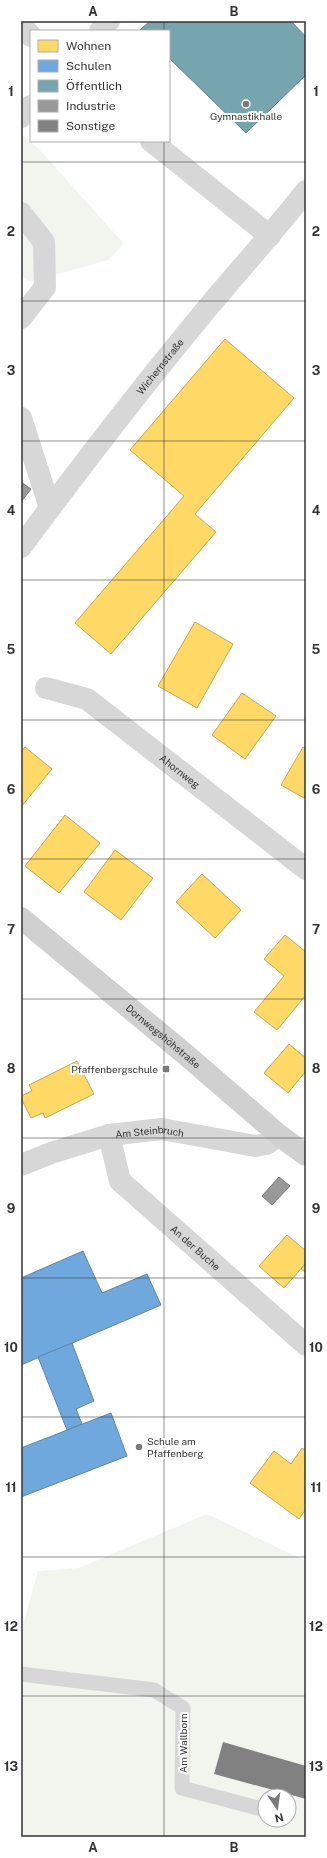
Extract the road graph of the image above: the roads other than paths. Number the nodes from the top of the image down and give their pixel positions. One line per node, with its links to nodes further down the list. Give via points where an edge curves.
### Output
1 (109, 21): 3 (street)
2 (21, 25): 4 (street)
3 (101, 30)
4 (30, 35)
5 (30, 107): 6 (street)
6 (21, 117)
7 (152, 142): 10 (street)
8 (306, 191): 10 (street, Wichernstraße)
9 (21, 213): 11 (street, via 44,242 45,287)
10 (270, 236): 13 (street, Wichernstraße, via 210,304)
11 (21, 318)
12 (21, 418): 13 (street)
13 (50, 508): 14 (street, Wichernstraße)
14 (21, 546)
15 (46, 688): 16 (street, Ahornweg, via 87,699)
16 (306, 869)
17 (21, 918): 19 (street, Dornwegshöhstraße)
18 (109, 1135): 19 (street, Am Steinbruch, via 162,1129 255,1146 266,1144); 21 (street, Am Steinbruch); 22 (street, An der Buche, via 120,1181)
19 (280, 1136): 20 (street, Dornwegshöhstraße)
20 (306, 1155)
21 (21, 1165)
22 (306, 1345)
23 (21, 1674): 24 (lane, Am Wallborn, via 154,1690 183,1708 182,1788)
24 (257, 1808)

